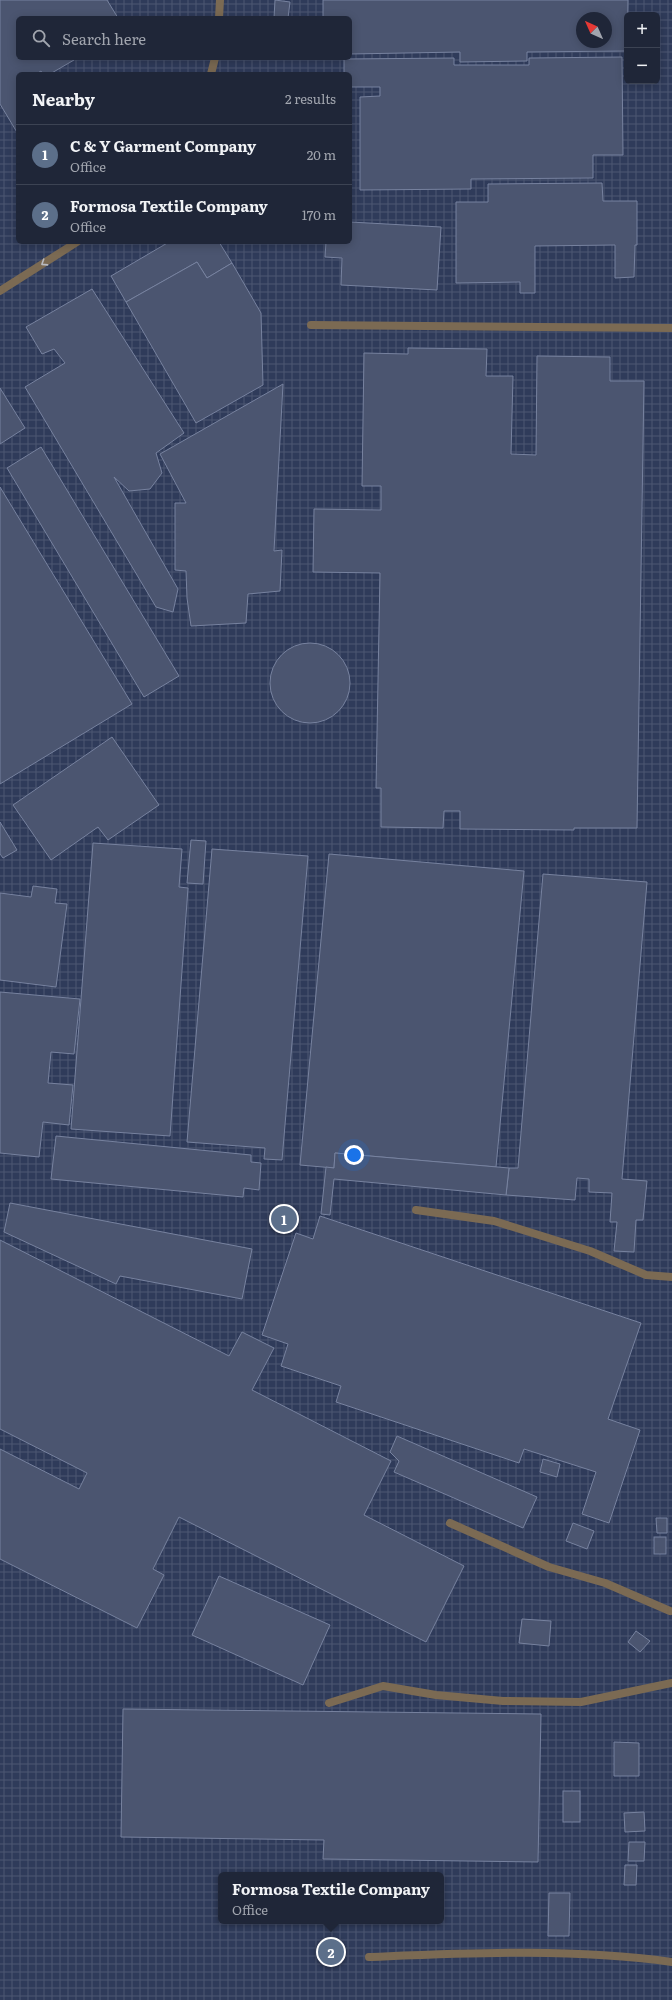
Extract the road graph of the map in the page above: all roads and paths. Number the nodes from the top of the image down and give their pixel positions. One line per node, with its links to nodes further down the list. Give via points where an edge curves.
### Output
1 (220, 0): 2 (street)
2 (219, 16)
3 (214, 60): 4 (street)
4 (212, 72)
5 (74, 244): 6 (street, one-way to 6)
6 (0, 291)
7 (311, 325): 8 (street)
8 (672, 328)
9 (416, 1210): 10 (street, via 494,1221 590,1251 646,1275)
10 (672, 1278)
11 (450, 1523): 12 (street, via 549,1567 605,1583)
12 (670, 1611)
13 (672, 1683): 14 (street, via 581,1702 503,1701 436,1695 383,1686)
14 (329, 1703)
15 (368, 1957): 16 (street, via 577,1953)
16 (672, 1962)

